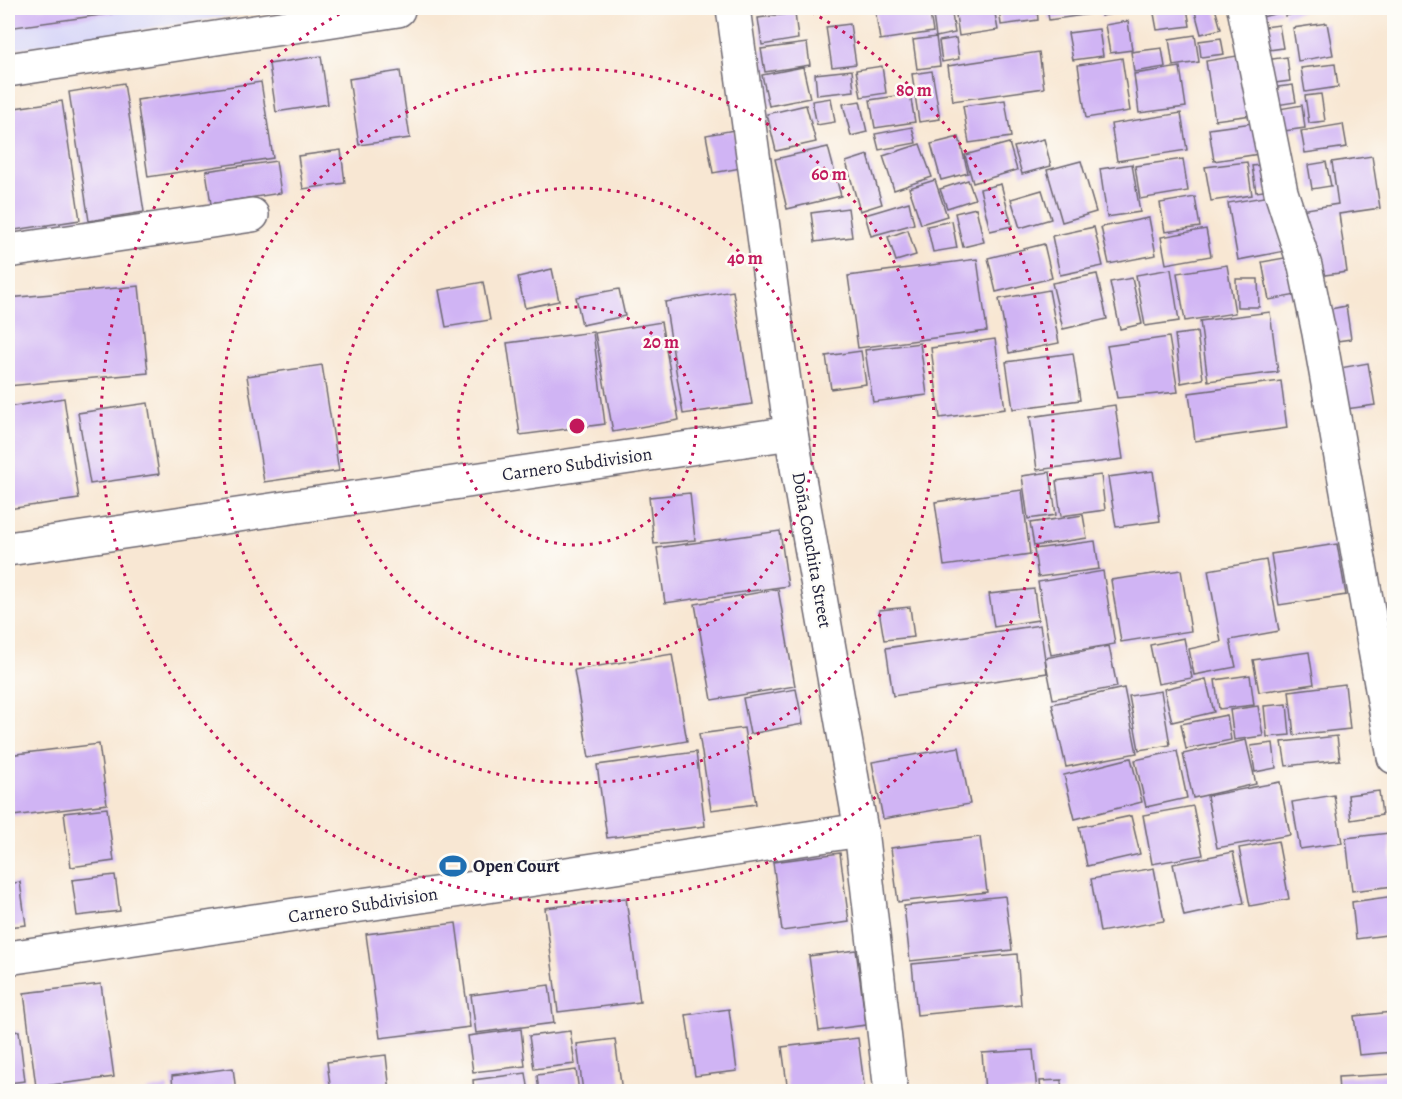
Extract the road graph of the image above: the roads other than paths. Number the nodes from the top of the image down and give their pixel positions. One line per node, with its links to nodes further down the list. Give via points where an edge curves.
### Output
1 (733, 8): 7 (street, Doña Conchita Street)
2 (1244, 8): 9 (street, via 1281,192 1305,266 1319,333)
3 (398, 10): 4 (street)
4 (8, 70)
5 (252, 215): 6 (street)
6 (8, 251)
7 (791, 433): 8 (street, Carnero Subdivision); 10 (street, Doña Conchita Street)
8 (8, 549)
9 (1395, 757)
10 (861, 830): 11 (street, Carnero Subdivision); 12 (street, Doña Conchita Street)
11 (8, 958)
12 (891, 1092)

